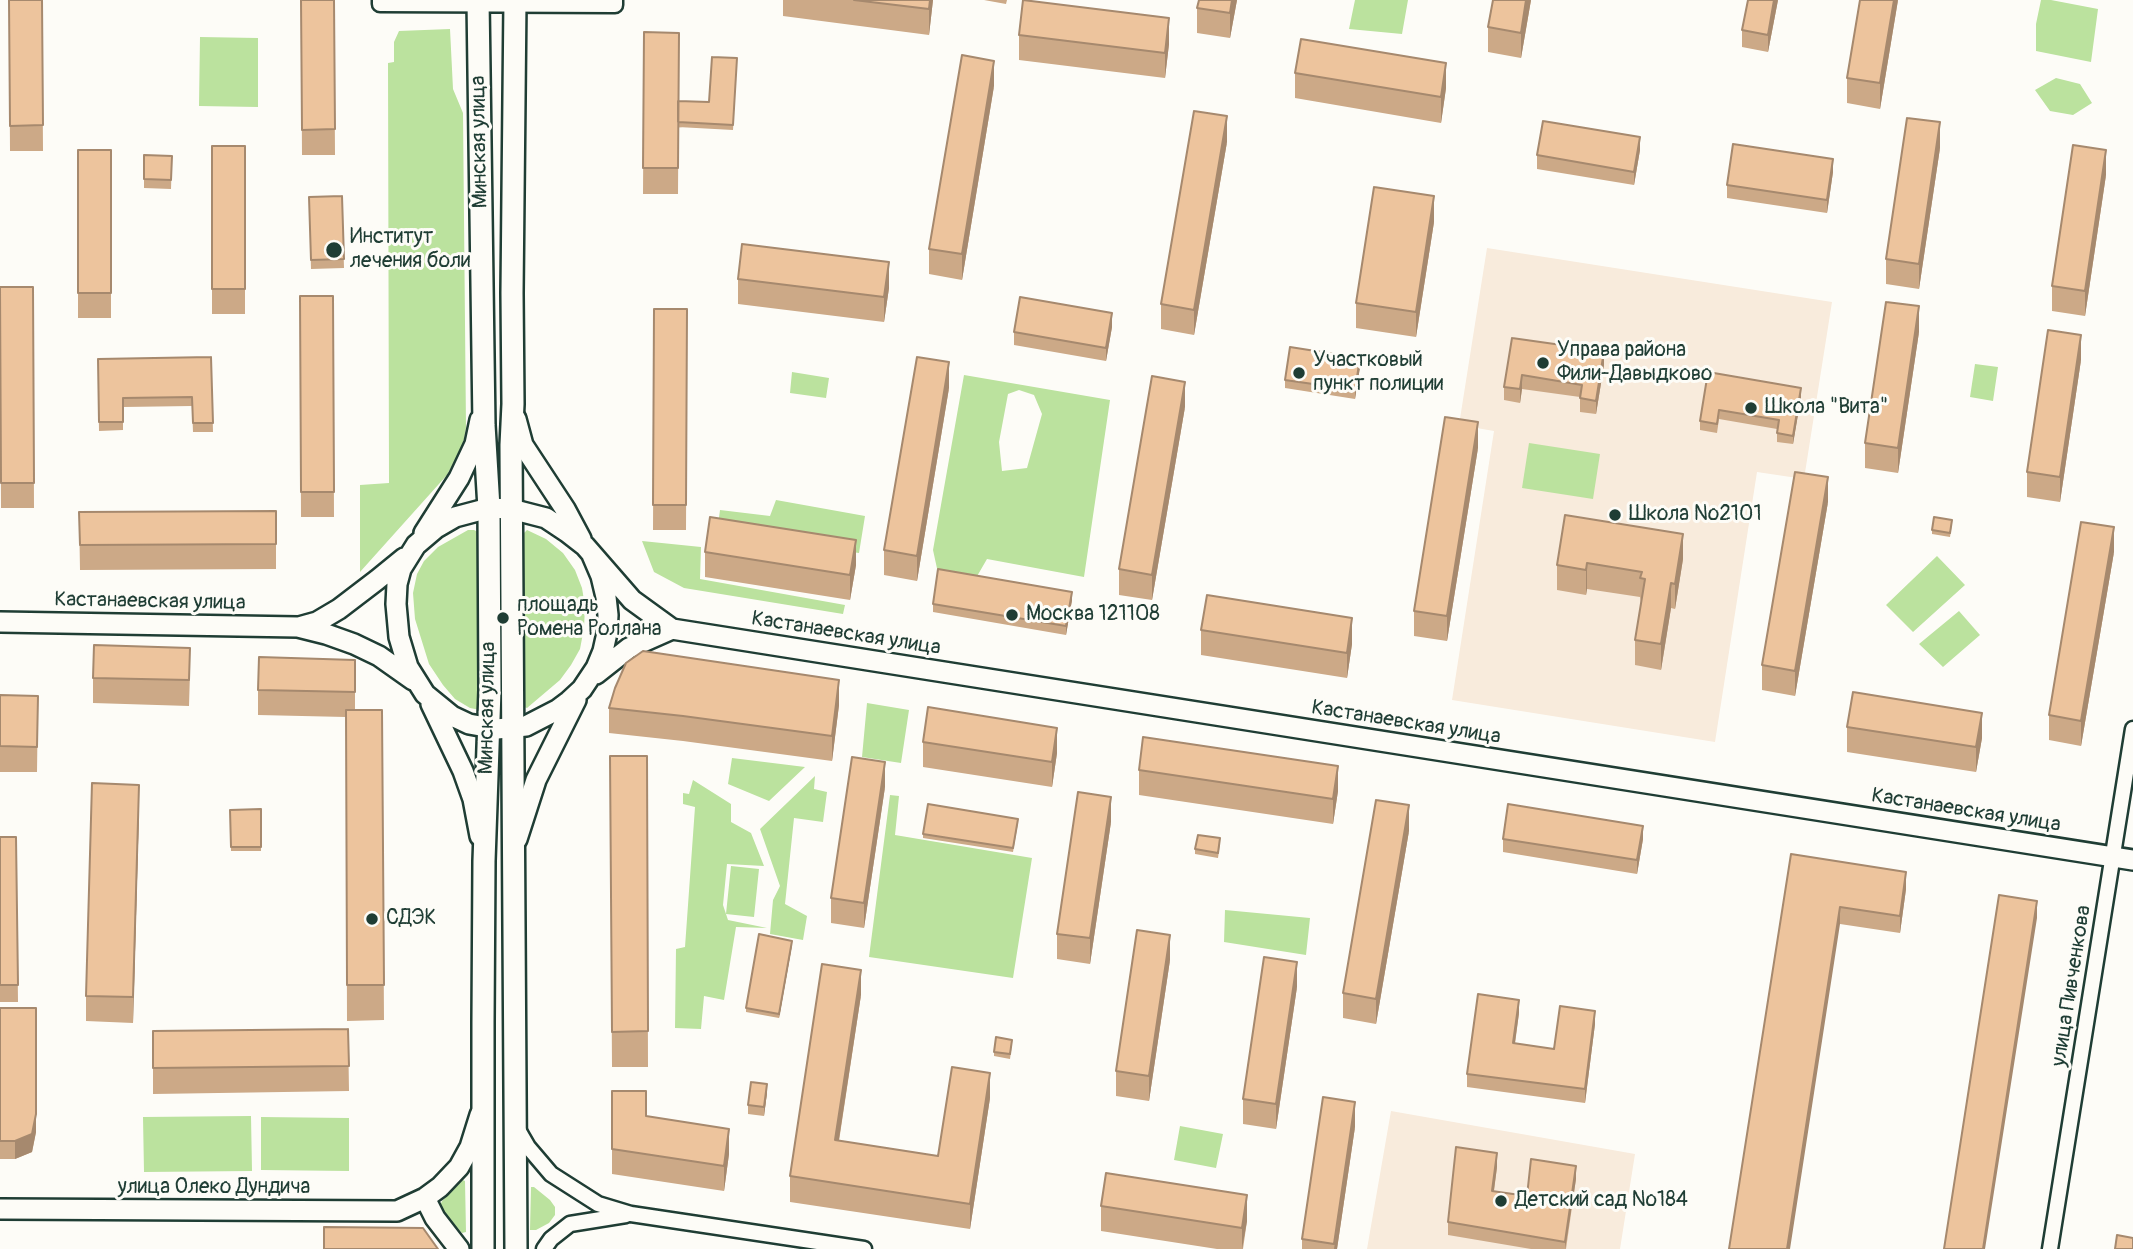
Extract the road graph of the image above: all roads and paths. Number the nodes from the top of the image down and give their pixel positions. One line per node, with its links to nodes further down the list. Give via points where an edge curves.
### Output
1 (380, 0): 3 (street, via 380,4)
2 (615, 0): 4 (street, via 615,5)
3 (478, 3): 4 (street); 5 (main road, Минская улица)
4 (516, 3): 6 (main road, Минская улица)
5 (484, 403): 7 (main road, Минская улица); 9 (street, via 464,469)
6 (513, 404): 8 (main road, Минская улица); 10 (street, via 523,445)
7 (489, 509): 8 (street, Кастанаевская улица); 9 (street, Кастанаевская улица, via 455,517); 16 (main road, Минская улица)
8 (511, 509): 10 (street, Кастанаевская улица, via 545,519); 17 (main road, Минская улица)
9 (413, 549): 12 (street, Кастанаевская улица, via 339,609); 15 (street, Кастанаевская улица, via 397,584 397,620 408,667)
10 (589, 550): 13 (street, Кастанаевская улица, via 632,600); 14 (street, Кастанаевская улица, via 601,576 608,615 603,651)
11 (0, 622): 12 (street, Кастанаевская улица)
12 (298, 627): 15 (street, Кастанаевская улица, via 379,656)
13 (672, 629): 14 (street, Кастанаевская улица, via 629,648); 20 (street, Кастанаевская улица)
14 (585, 684): 17 (street, Кастанаевская улица, via 557,710); 19 (street, via 536,780)
15 (421, 689): 16 (street, Кастанаевская улица, via 452,716); 21 (street, via 463,771)
16 (489, 728): 17 (street, Кастанаевская улица); 21 (main road, Минская улица)
17 (512, 728): 19 (main road, Минская улица)
18 (2133, 729): 20 (street, улица Пивченкова)
19 (512, 856): 23 (main road, Минская улица)
20 (2123, 859): 32 (street, улица Пивченкова)
21 (484, 861): 22 (main road, Минская улица)
22 (484, 1104): 24 (street, улица Олеко Дундича, via 459,1167); 28 (main road, Минская улица)
23 (515, 1124): 26 (street, via 527,1147 551,1174 598,1204); 29 (main road, Минская улица)
24 (425, 1198): 25 (street, улица Олеко Дундича, via 397,1211); 27 (street)
25 (0, 1209)
26 (631, 1214): 30 (street, via 570,1224); 31 (street)
27 (459, 1249)
28 (483, 1249)
29 (516, 1249)
30 (544, 1249)
31 (864, 1249)
32 (2050, 1249)

